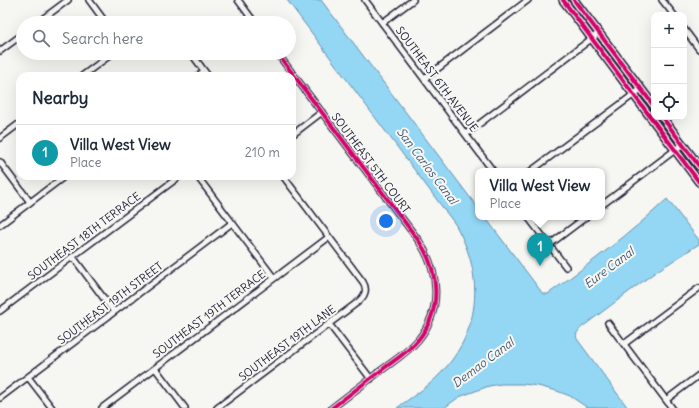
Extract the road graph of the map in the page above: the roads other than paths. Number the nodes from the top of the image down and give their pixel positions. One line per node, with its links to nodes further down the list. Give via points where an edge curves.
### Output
1 (68, 0): 11 (street)
2 (89, 0): 12 (street)
3 (238, 0): 13 (street)
4 (365, 0): 14 (street, SOUTHEAST 6TH AVENUE)
5 (413, 0): 14 (street)
6 (528, 0): 28 (street)
7 (563, 0): 18 (street)
8 (574, 0): 15 (street)
9 (662, 0): 10 (street)
10 (672, 12)
11 (46, 16)
12 (101, 16)
13 (250, 16)
14 (382, 23): 28 (street, SOUTHEAST 6TH AVENUE)
15 (599, 33): 18 (street); 29 (street)
16 (687, 33): 19 (street)
17 (16, 39): 20 (street)
18 (592, 39): 30 (street); 36 (street)
19 (699, 49)
20 (0, 51)
21 (103, 60): 25 (street)
22 (195, 60): 24 (street)
23 (283, 60): 26 (street, SOUTHEAST 5TH COURT)
24 (204, 71)
25 (87, 72)
26 (292, 72)
27 (296, 77): 32 (street, SOUTHEAST 5TH COURT)
28 (424, 79): 36 (street, SOUTHEAST 6TH AVENUE)
29 (641, 89): 30 (street); 31 (street)
30 (634, 94): 39 (street); 43 (street)
31 (651, 102)
32 (322, 112): 35 (street); 69 (street, SOUTHEAST 5TH COURT, via 420,242 434,274 436,290 430,320 419,338 405,353)
33 (664, 120): 38 (street)
34 (16, 126): 37 (street)
35 (296, 132)
36 (466, 134): 42 (street, SOUTHEAST 6TH AVENUE)
37 (0, 138)
38 (683, 144): 39 (street); 41 (street)
39 (675, 150): 48 (street); 50 (street)
40 (0, 162): 49 (street)
41 (699, 166)
42 (491, 168)
43 (535, 168)
44 (59, 180): 49 (street)
45 (175, 180): 57 (street, SOUTHEAST 18TH TERRACE)
46 (200, 180): 53 (street)
47 (286, 180): 55 (street)
48 (699, 182)
49 (30, 202): 54 (street)
50 (605, 203)
51 (530, 220): 56 (street)
52 (582, 220): 56 (street)
53 (232, 223): 59 (street); 62 (street, SOUTHEAST 19TH STREET)
54 (0, 224)
55 (329, 237): 59 (street, SOUTHEAST 19TH TERRACE); 64 (street, SOUTHEAST 19TH LANE, via 363,282 366,290 361,300)
56 (549, 244): 58 (street)
57 (73, 257): 61 (street, SOUTHEAST 18TH TERRACE); 62 (street)
58 (566, 267)
59 (274, 278): 66 (street, SOUTHEAST 19TH TERRACE)
60 (699, 288): 65 (street)
61 (0, 312)
62 (114, 312): 68 (street, SOUTHEAST 19TH STREET)
63 (608, 323): 65 (street)
64 (329, 324): 69 (street); 75 (street, SOUTHEAST 19TH LANE)
65 (624, 344): 71 (street)
66 (155, 368): 73 (street, SOUTHEAST 19TH TERRACE); 74 (street)
67 (699, 375): 71 (street)
68 (28, 377): 70 (street, SOUTHEAST 19TH STREET); 72 (street)
69 (371, 378): 76 (street, SOUTHEAST 5TH COURT)
70 (0, 398)
71 (666, 400): 77 (street)
72 (52, 408)
73 (102, 408)
74 (185, 408)
75 (217, 408)
76 (332, 408)
77 (672, 408)

